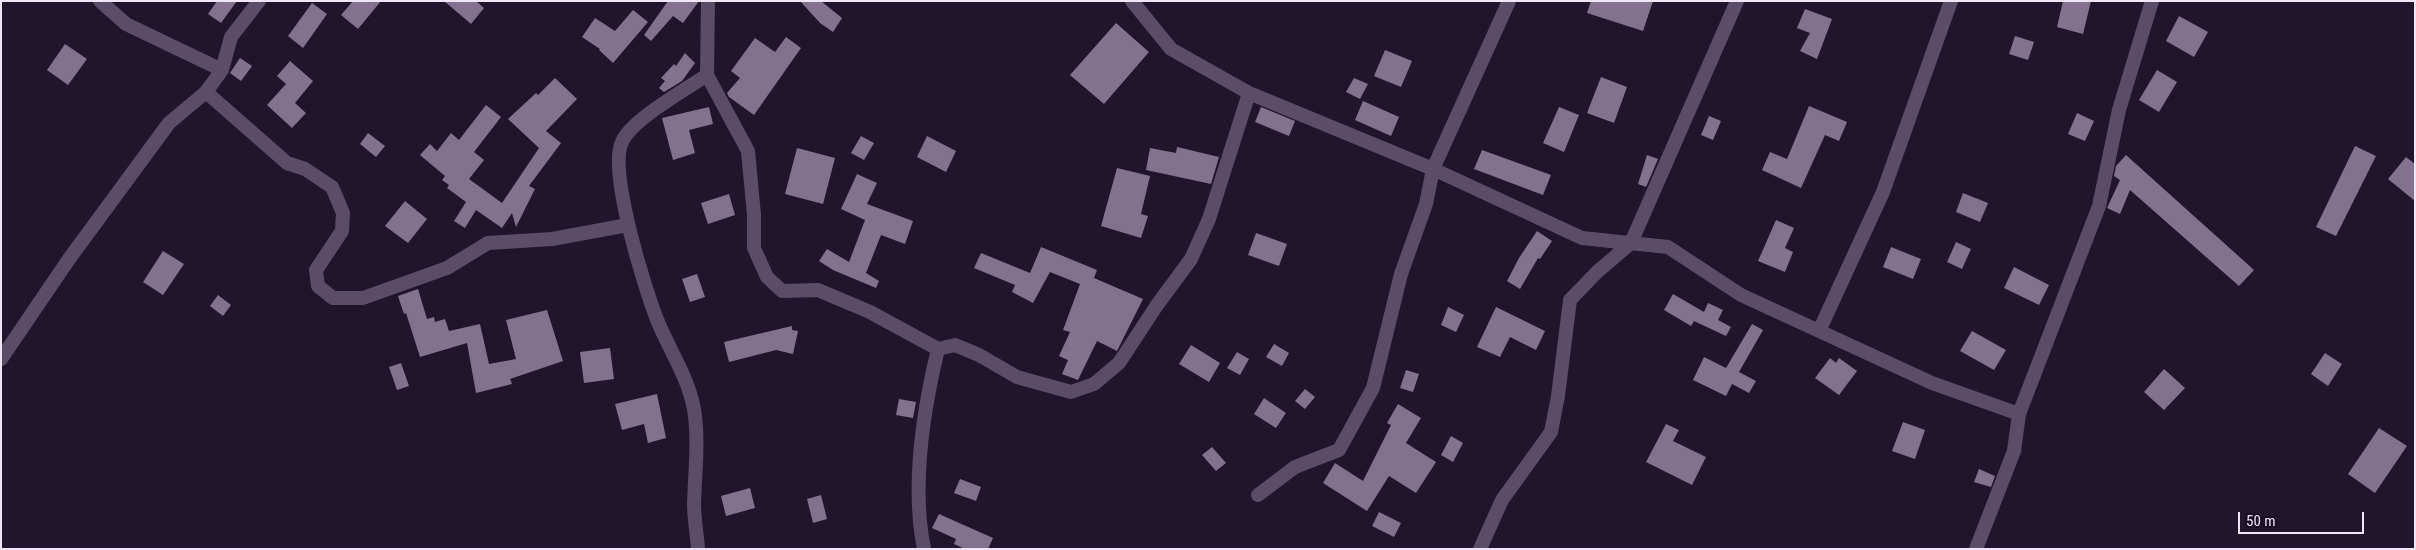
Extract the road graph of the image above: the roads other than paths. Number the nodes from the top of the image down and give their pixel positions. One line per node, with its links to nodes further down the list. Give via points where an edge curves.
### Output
1 (100, 1): 9 (street, via 126,24)
2 (259, 1): 9 (street, via 231,37)
3 (708, 1): 10 (street)
4 (1132, 1): 12 (street, via 1171,49)
5 (1509, 1): 13 (street)
6 (1737, 1): 15 (street)
7 (1951, 1): 16 (street, via 1883,192)
8 (2152, 1): 19 (street, via 2119,110 2099,206)
9 (222, 70): 11 (street)
10 (707, 75): 14 (street, via 634,124 621,143 619,184); 17 (street, via 748,151 754,248 767,277 782,291 818,290 870,312)
11 (206, 92): 14 (street, via 287,163 305,169 332,187 342,213 342,231 316,270 318,286 333,298 363,298 447,268 488,242 552,239); 18 (street, via 169,124 69,259)
12 (1249, 94): 13 (street); 17 (street, via 1208,219 1191,259 1119,363 1094,384 1071,392 1017,377 979,354 955,345)
13 (1433, 169): 15 (street, via 1582,238); 20 (street, via 1426,204 1401,274 1373,388 1339,450 1295,467)
14 (628, 225): 21 (street, via 658,322 681,368 694,409 694,505)
15 (1632, 243): 16 (street, via 1668,248 1741,295); 23 (street, via 1570,300 1551,432 1502,500)
16 (1819, 331): 19 (street, via 1932,383)
17 (938, 349): 22 (street, via 926,399 919,481)
18 (1, 359)
19 (2019, 414): 24 (street, via 2014,451)
20 (1258, 496)
21 (698, 549)
22 (924, 549)
23 (1480, 549)
24 (1976, 549)

